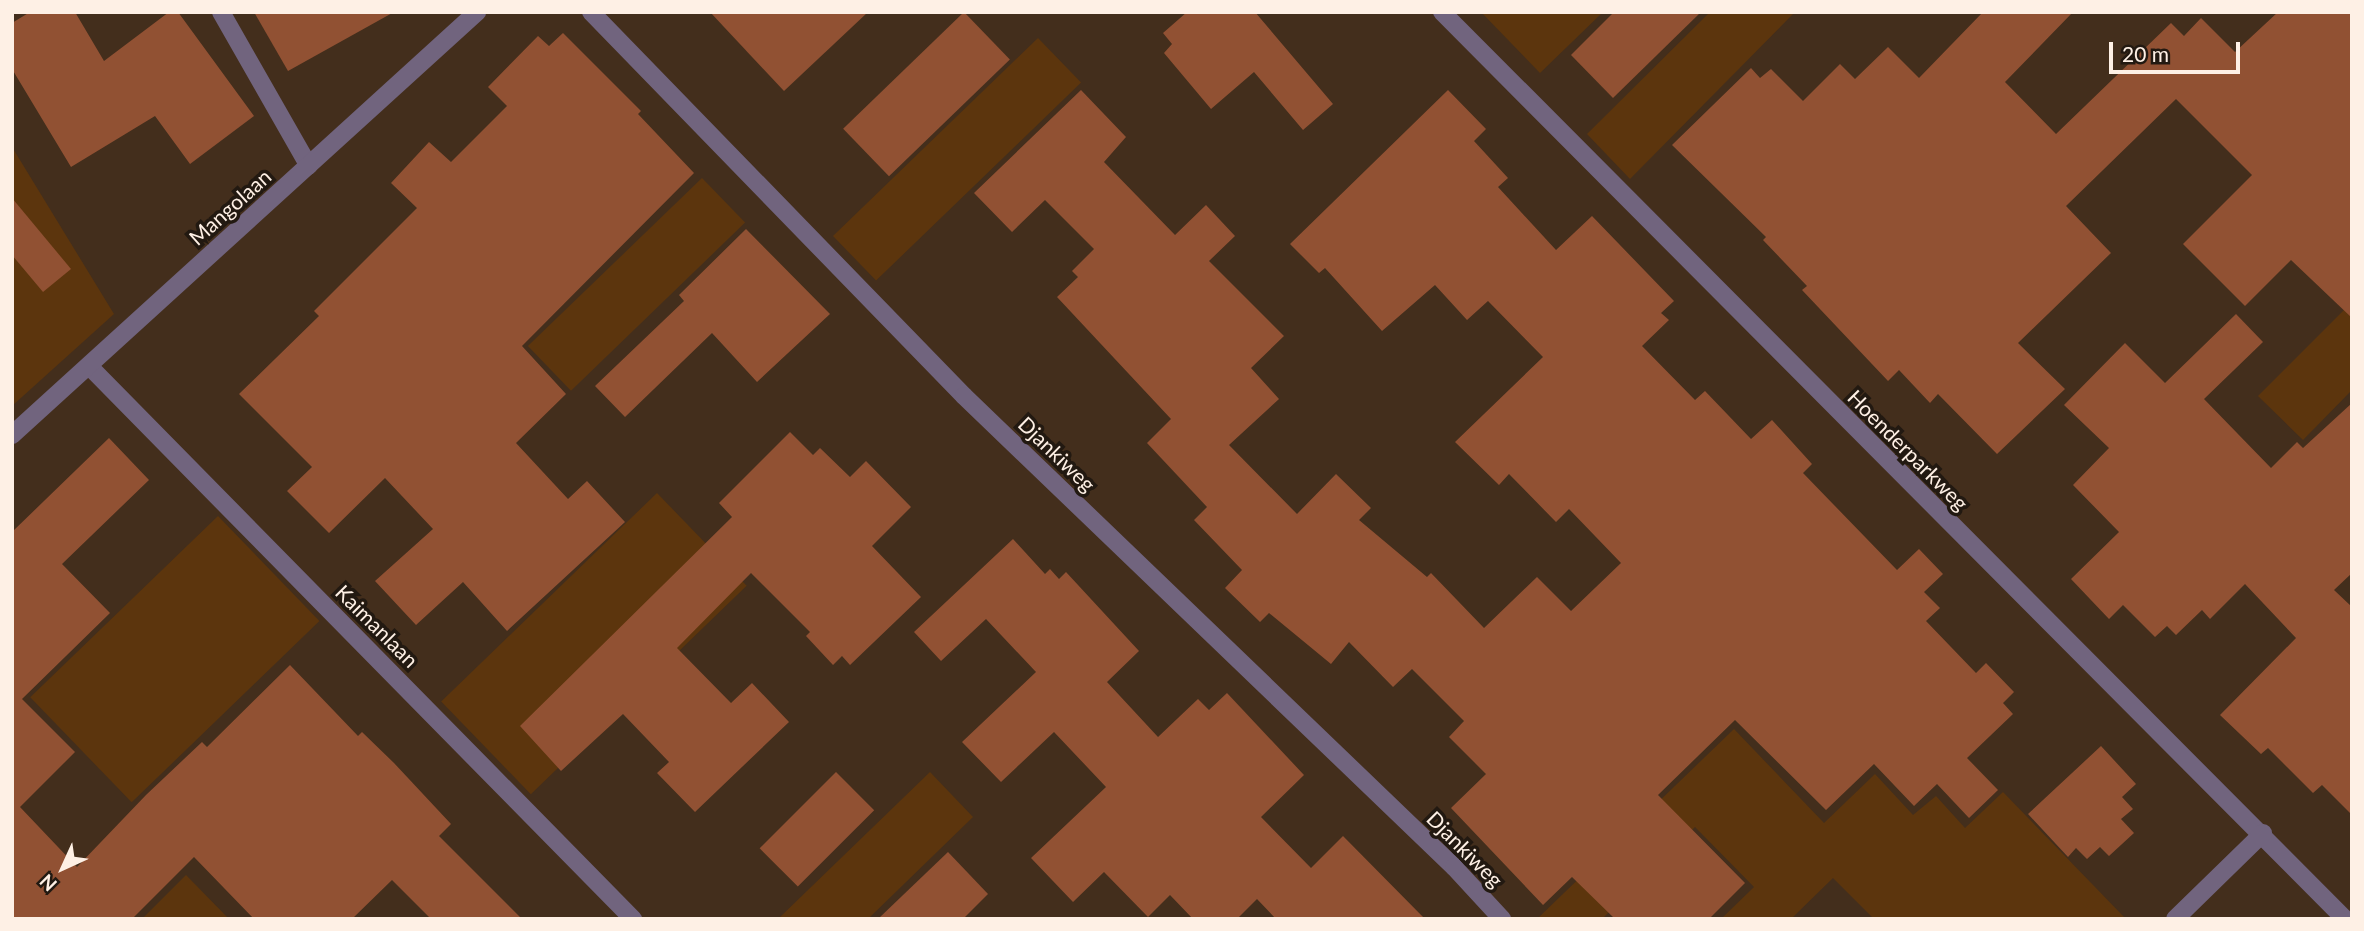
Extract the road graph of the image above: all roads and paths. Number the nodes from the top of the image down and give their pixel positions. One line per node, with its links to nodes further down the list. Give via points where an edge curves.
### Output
1 (221, 12): 5 (street)
2 (477, 12): 5 (street, Mangolaan)
3 (591, 12): 10 (street, Djankiweg, via 964,396 1454,867)
4 (1442, 12): 8 (street, Hoenderparkweg, via 2166,741)
5 (309, 166): 6 (street, Mangolaan)
6 (89, 366): 7 (street, Mangolaan); 9 (street, Kaimanlaan)
7 (12, 435)
8 (2263, 833): 11 (street); 12 (street, Hoenderparkweg)
9 (633, 919)
10 (1502, 919)
11 (2175, 919)
12 (2344, 919)

